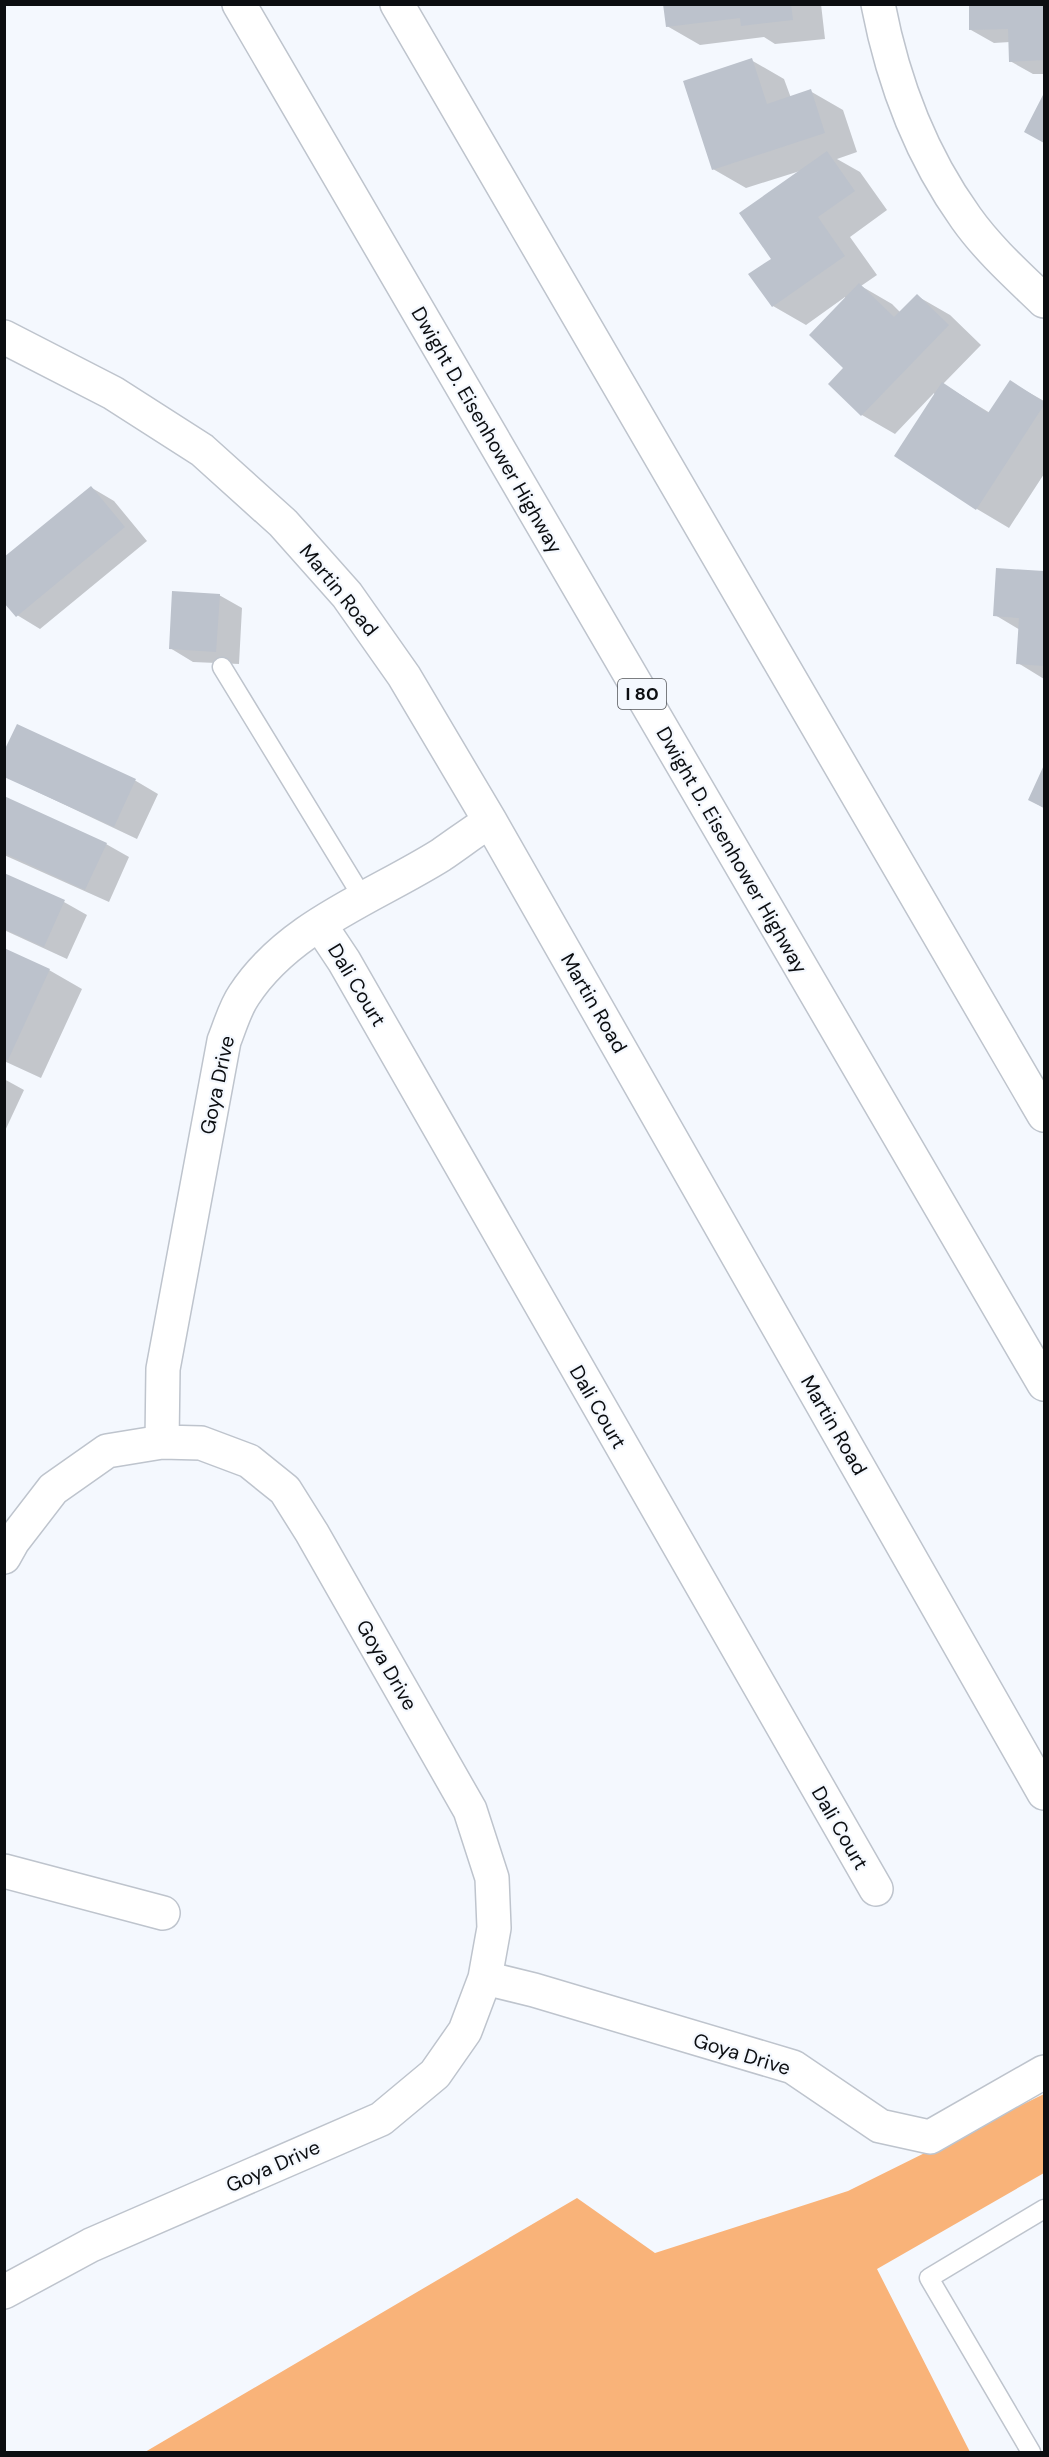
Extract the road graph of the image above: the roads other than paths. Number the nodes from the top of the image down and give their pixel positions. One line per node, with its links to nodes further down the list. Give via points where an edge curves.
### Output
1 (239, 4): 11 (main road, Dwight D. Eisenhower Highway / I 80)
2 (397, 4): 10 (main road)
3 (879, 4): 4 (main road, via 896,81 925,151 966,219)
4 (1044, 301)
5 (4, 337): 7 (main road, Martin Road, via 113,393 202,450 283,523 346,595 404,676)
6 (222, 667): 8 (lane)
7 (490, 821): 8 (main road, Goya Drive, via 441,855); 14 (main road, Martin Road)
8 (363, 898): 9 (main road, Goya Drive)
9 (320, 925): 12 (main road, Goya Drive, via 273,960 250,987 224,1041 163,1369); 16 (main road, Dali Court)
10 (1044, 1115)
11 (1044, 1384)
12 (162, 1442): 13 (main road, Goya Drive, via 107,1451 53,1489); 18 (main road, Goya Drive, via 201,1443 249,1461 285,1490 312,1533 470,1810 492,1878 494,1928)
13 (4, 1557)
14 (1044, 1793)
15 (4, 1871): 17 (main road)
16 (876, 1889)
17 (163, 1913)
18 (485, 1978): 19 (main road, Goya Drive, via 793,2067 880,2126 930,2137); 21 (main road, Goya Drive, via 465,2031 435,2074 381,2119 91,2245)
19 (1044, 2072)
20 (1044, 2209): 22 (lane, via 929,2278)
21 (4, 2292)
22 (1031, 2452)

